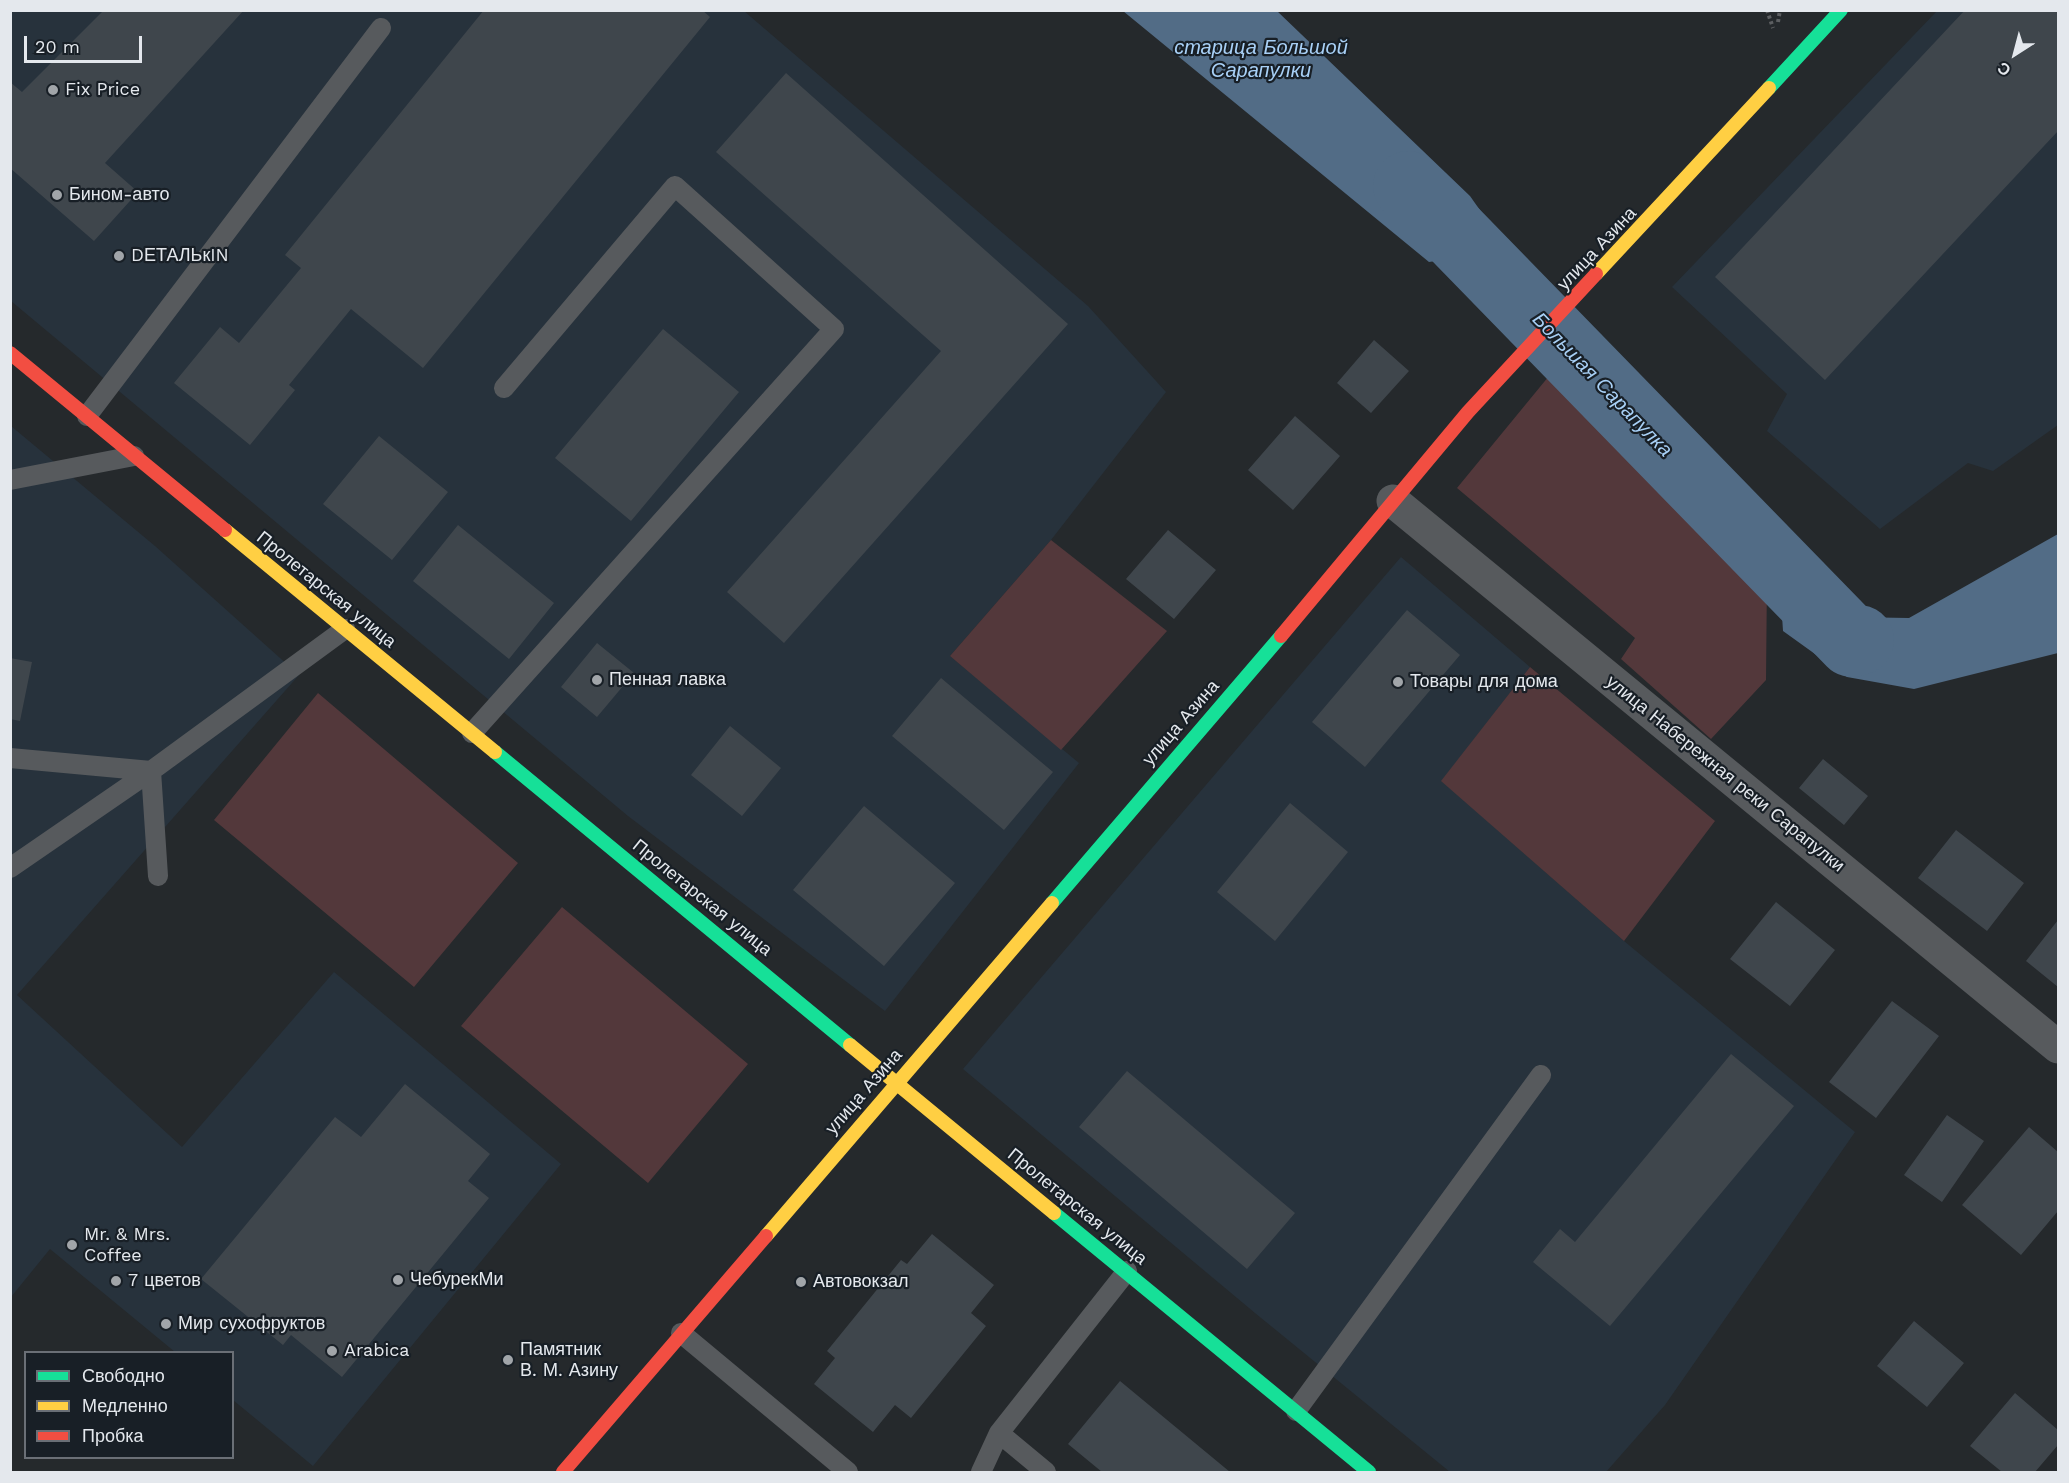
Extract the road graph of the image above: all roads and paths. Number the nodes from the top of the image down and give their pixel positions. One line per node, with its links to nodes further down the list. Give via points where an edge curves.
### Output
1 (1767, 10): 4 (path)
2 (1841, 10): 10 (main road, улица Азина, via 1468,412)
3 (381, 28): 7 (lane)
4 (1775, 37)
5 (10, 353): 7 (main road, Пролетарская улица)
6 (504, 388): 12 (lane, via 675,186 834,329)
7 (87, 416): 8 (main road, Пролетарская улица)
8 (134, 456): 9 (lane); 11 (main road, Пролетарская улица)
9 (10, 480)
10 (1393, 501): 17 (street, улица Набережная реки Сарапулки); 19 (main road, улица Азина)
11 (345, 629): 12 (main road, Пролетарская улица); 14 (lane)
12 (472, 733): 19 (main road, Пролетарская улица)
13 (10, 758): 14 (lane)
14 (151, 771): 15 (lane); 16 (lane)
15 (10, 868)
16 (158, 876)
17 (2058, 1047)
18 (1541, 1075): 22 (lane)
19 (897, 1082): 20 (main road, Пролетарская улица); 21 (main road, улица Азина)
20 (1127, 1271): 22 (main road, Пролетарская улица); 23 (lane)
21 (681, 1334): 24 (main road, улица Азина); 25 (lane)
22 (1296, 1411): 28 (main road, Пролетарская улица)
23 (999, 1433): 26 (lane); 27 (lane)
24 (563, 1473)
25 (848, 1473)
26 (981, 1473)
27 (1047, 1473)
28 (1369, 1473)

